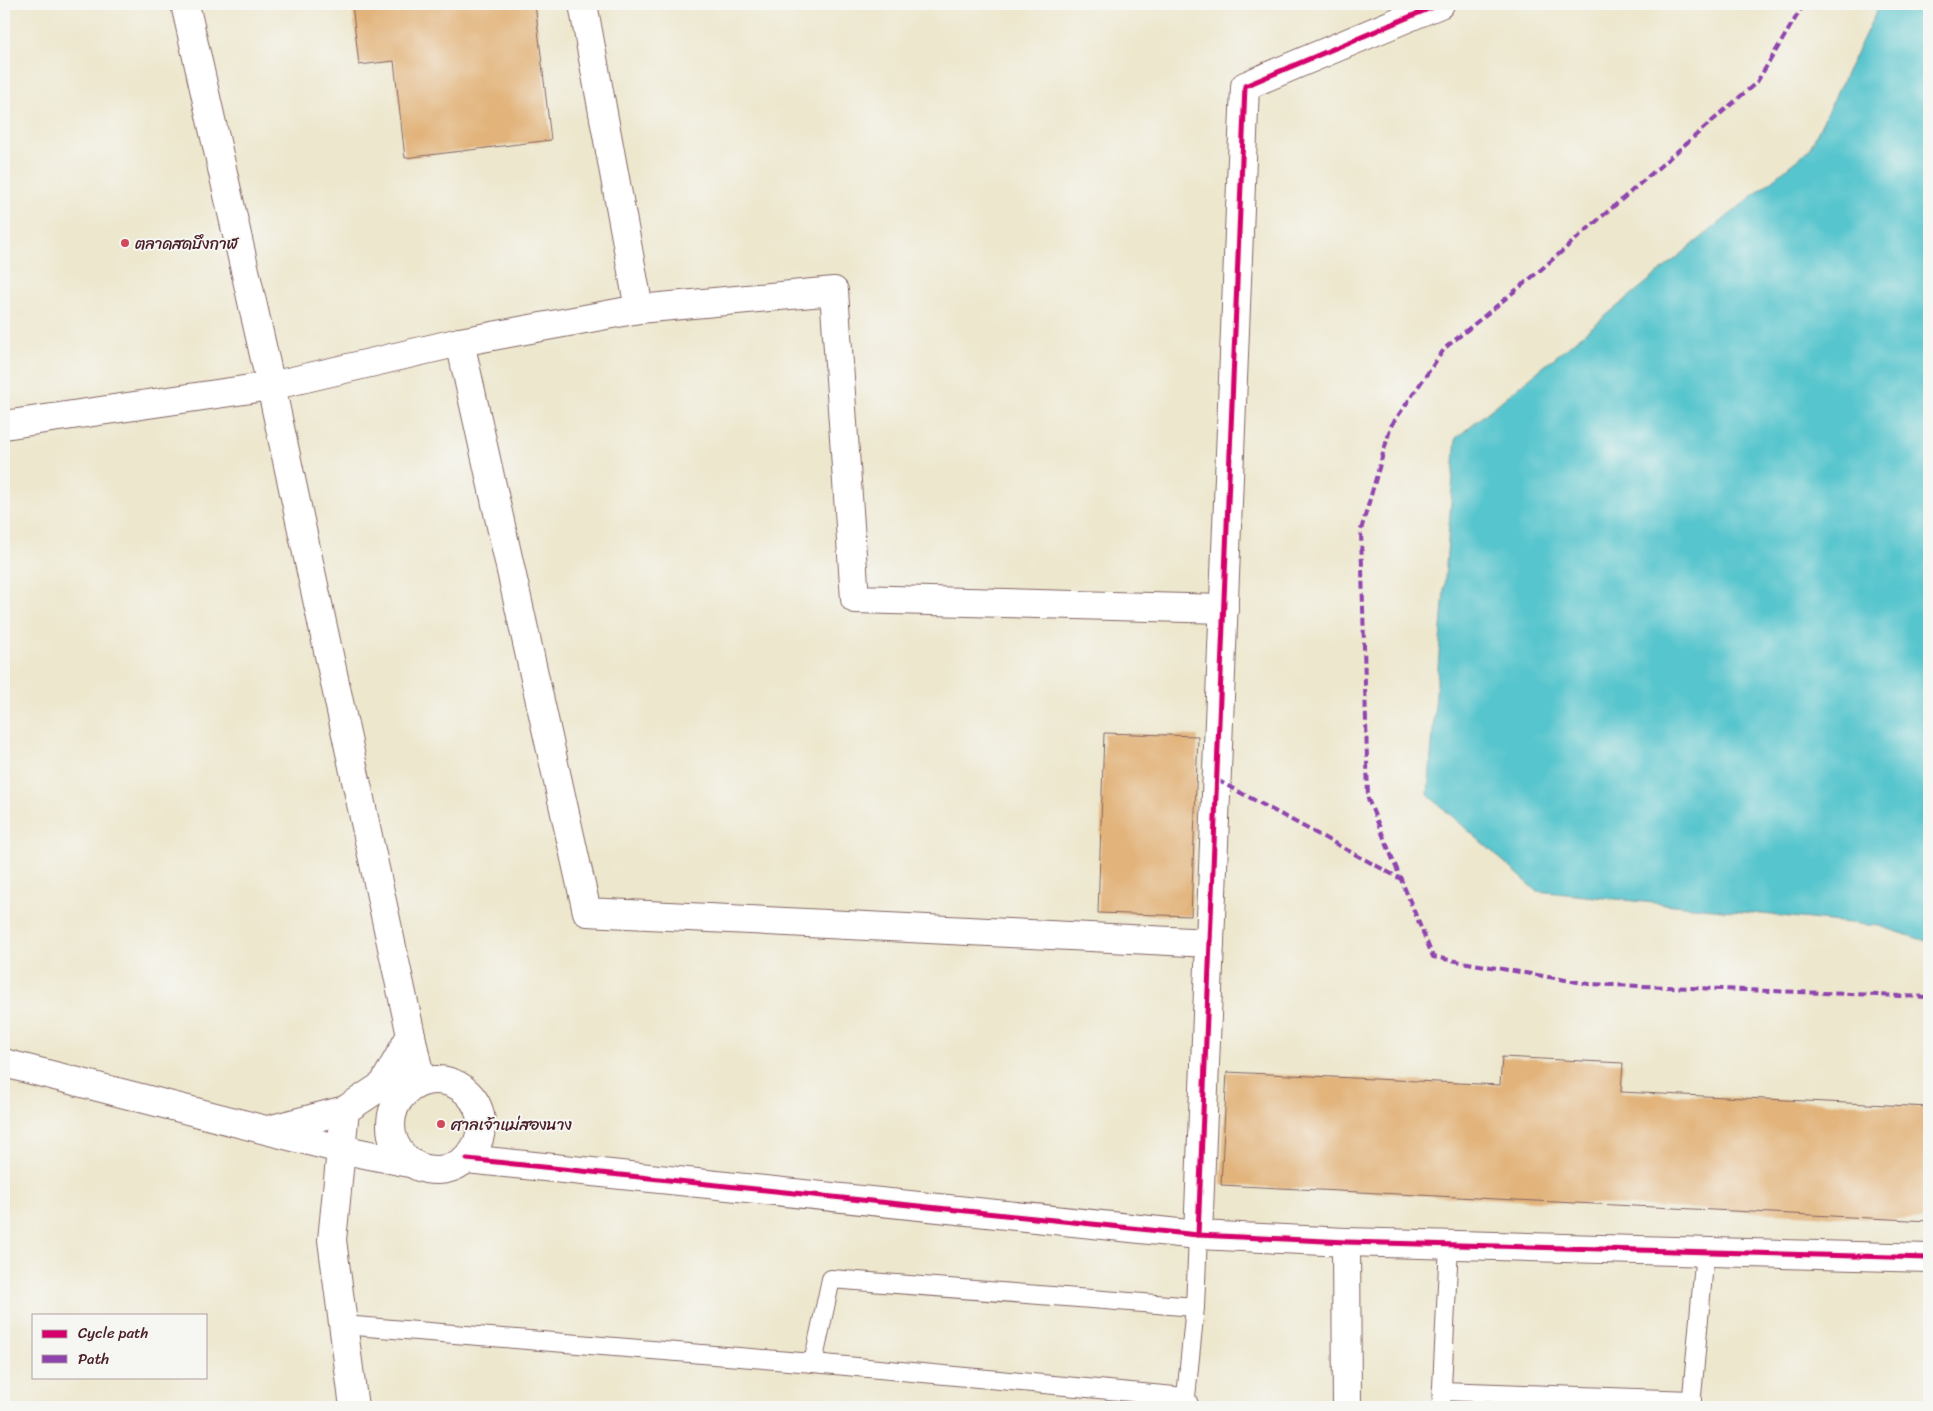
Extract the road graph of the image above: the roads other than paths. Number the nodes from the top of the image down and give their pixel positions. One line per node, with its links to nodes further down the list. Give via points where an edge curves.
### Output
1 (186, 4): 6 (street)
2 (583, 4): 4 (street)
3 (1440, 4): 8 (street, via 1245,86)
4 (640, 309): 5 (street); 8 (street, via 834,291 855,599)
5 (460, 342): 6 (street); 9 (street, via 586,912)
6 (271, 386): 7 (street); 10 (street)
7 (4, 425)
8 (1224, 609): 9 (street)
9 (1210, 943): 18 (street)
10 (411, 1035): 12 (street); 13 (street, via 383,1085)
11 (4, 1062): 14 (street)
12 (421, 1082): 16 (street, via 441,1080 461,1086 475,1102 482,1121 479,1141); 17 (street, via 403,1093 393,1110 390,1130 397,1149)
13 (345, 1110): 14 (street); 15 (street)
14 (267, 1130): 15 (street)
15 (340, 1149): 17 (street); 24 (street, via 332,1240)
16 (467, 1159): 17 (street, via 449,1169 429,1171); 18 (street)
17 (410, 1163)
18 (1198, 1235): 19 (street); 23 (lane)
19 (1346, 1242): 20 (street); 30 (street)
20 (1449, 1245): 21 (street); 26 (lane)
21 (1705, 1252): 22 (street); 28 (lane)
22 (1929, 1258)
23 (1195, 1307): 25 (lane, via 832,1279); 27 (lane)
24 (343, 1325): 25 (lane); 29 (street)
25 (813, 1363): 27 (lane)
26 (1442, 1399): 28 (lane)
27 (1188, 1402)
28 (1691, 1404)
29 (354, 1407)
30 (1347, 1407)

